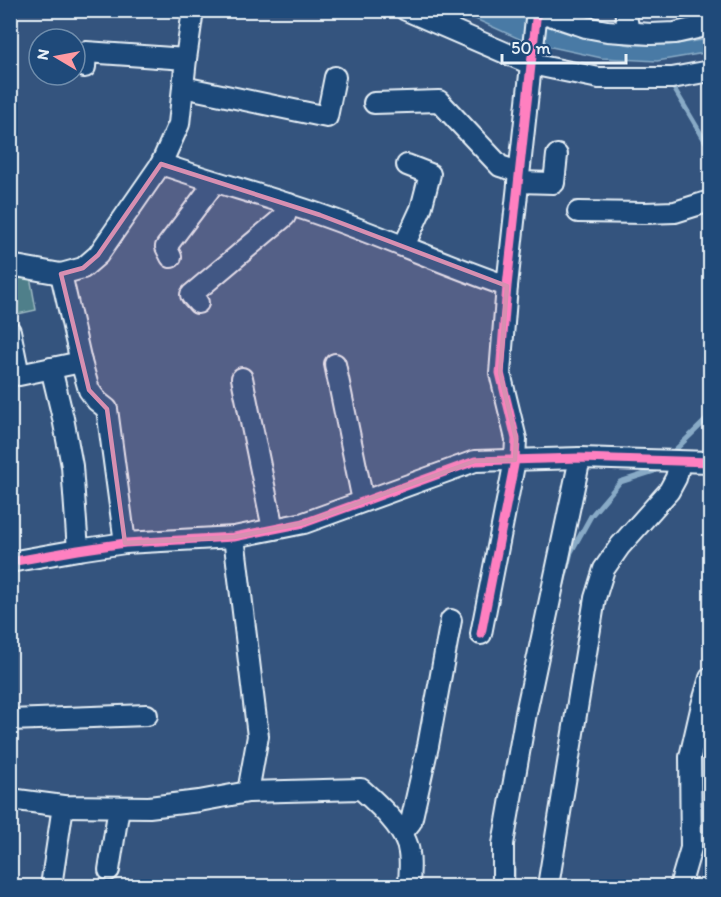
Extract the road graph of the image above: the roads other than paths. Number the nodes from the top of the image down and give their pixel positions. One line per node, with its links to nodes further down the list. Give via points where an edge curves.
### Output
1 (193, 10): 9 (street)
2 (406, 10): 8 (street)
3 (625, 10): 6 (street)
4 (537, 13): 6 (street, via 586,27); 8 (street)
5 (706, 21): 6 (street, via 675,33)
6 (629, 32)
7 (87, 52): 9 (street)
8 (532, 58): 10 (street, via 599,78 672,78); 17 (street)
9 (186, 59): 12 (street)
10 (711, 71)
11 (335, 76): 12 (street, via 327,117)
12 (183, 87): 15 (street, via 179,124)
13 (374, 103): 17 (street, via 439,101 500,166)
14 (557, 155): 17 (street, via 554,183)
15 (161, 164): 18 (street); 25 (street, via 98,255 83,268)
16 (407, 165): 22 (street, via 430,174 421,208)
17 (519, 177): 26 (street)
18 (213, 182): 20 (street); 23 (street, via 166,247)
19 (711, 201): 21 (street, via 675,212)
20 (289, 204): 22 (street); 27 (street, via 285,216 191,295)
21 (578, 212)
22 (404, 246): 26 (street)
23 (171, 256)
24 (10, 265): 25 (street)
25 (61, 274): 29 (street)
26 (507, 285): 34 (street, via 500,373 516,439)
27 (198, 303)
28 (10, 331): 31 (street, via 19,375)
29 (81, 363): 31 (street); 40 (street, via 89,390 107,409)
30 (335, 364): 37 (street)
31 (51, 368): 41 (street, via 72,466)
32 (242, 378): 38 (street)
33 (580, 458): 34 (street); 35 (street); 56 (street, via 526,713 503,844)
34 (515, 460): 37 (street, via 475,461); 44 (street)
35 (671, 461): 36 (street); 57 (street, via 676,478 669,491 604,569 595,598)
36 (711, 462)
37 (363, 501): 38 (street, via 304,523)
38 (273, 529): 39 (street)
39 (234, 537): 40 (street); 48 (street, via 258,736)
40 (125, 543): 41 (street)
41 (78, 550): 42 (street)
42 (10, 561)
43 (451, 620): 52 (street, via 411,822)
44 (481, 634)
45 (711, 678): 58 (street, via 690,757 691,848)
46 (147, 715): 47 (street)
47 (10, 720)
48 (248, 792): 51 (street, via 149,807); 52 (street, via 361,789)
49 (10, 799): 50 (street)
50 (63, 806): 51 (street); 54 (street)
51 (119, 807): 53 (street)
52 (402, 833): 55 (street, via 410,851)
53 (108, 870)
54 (51, 886)
55 (409, 886)
56 (503, 886)
57 (548, 886)
58 (680, 886)

